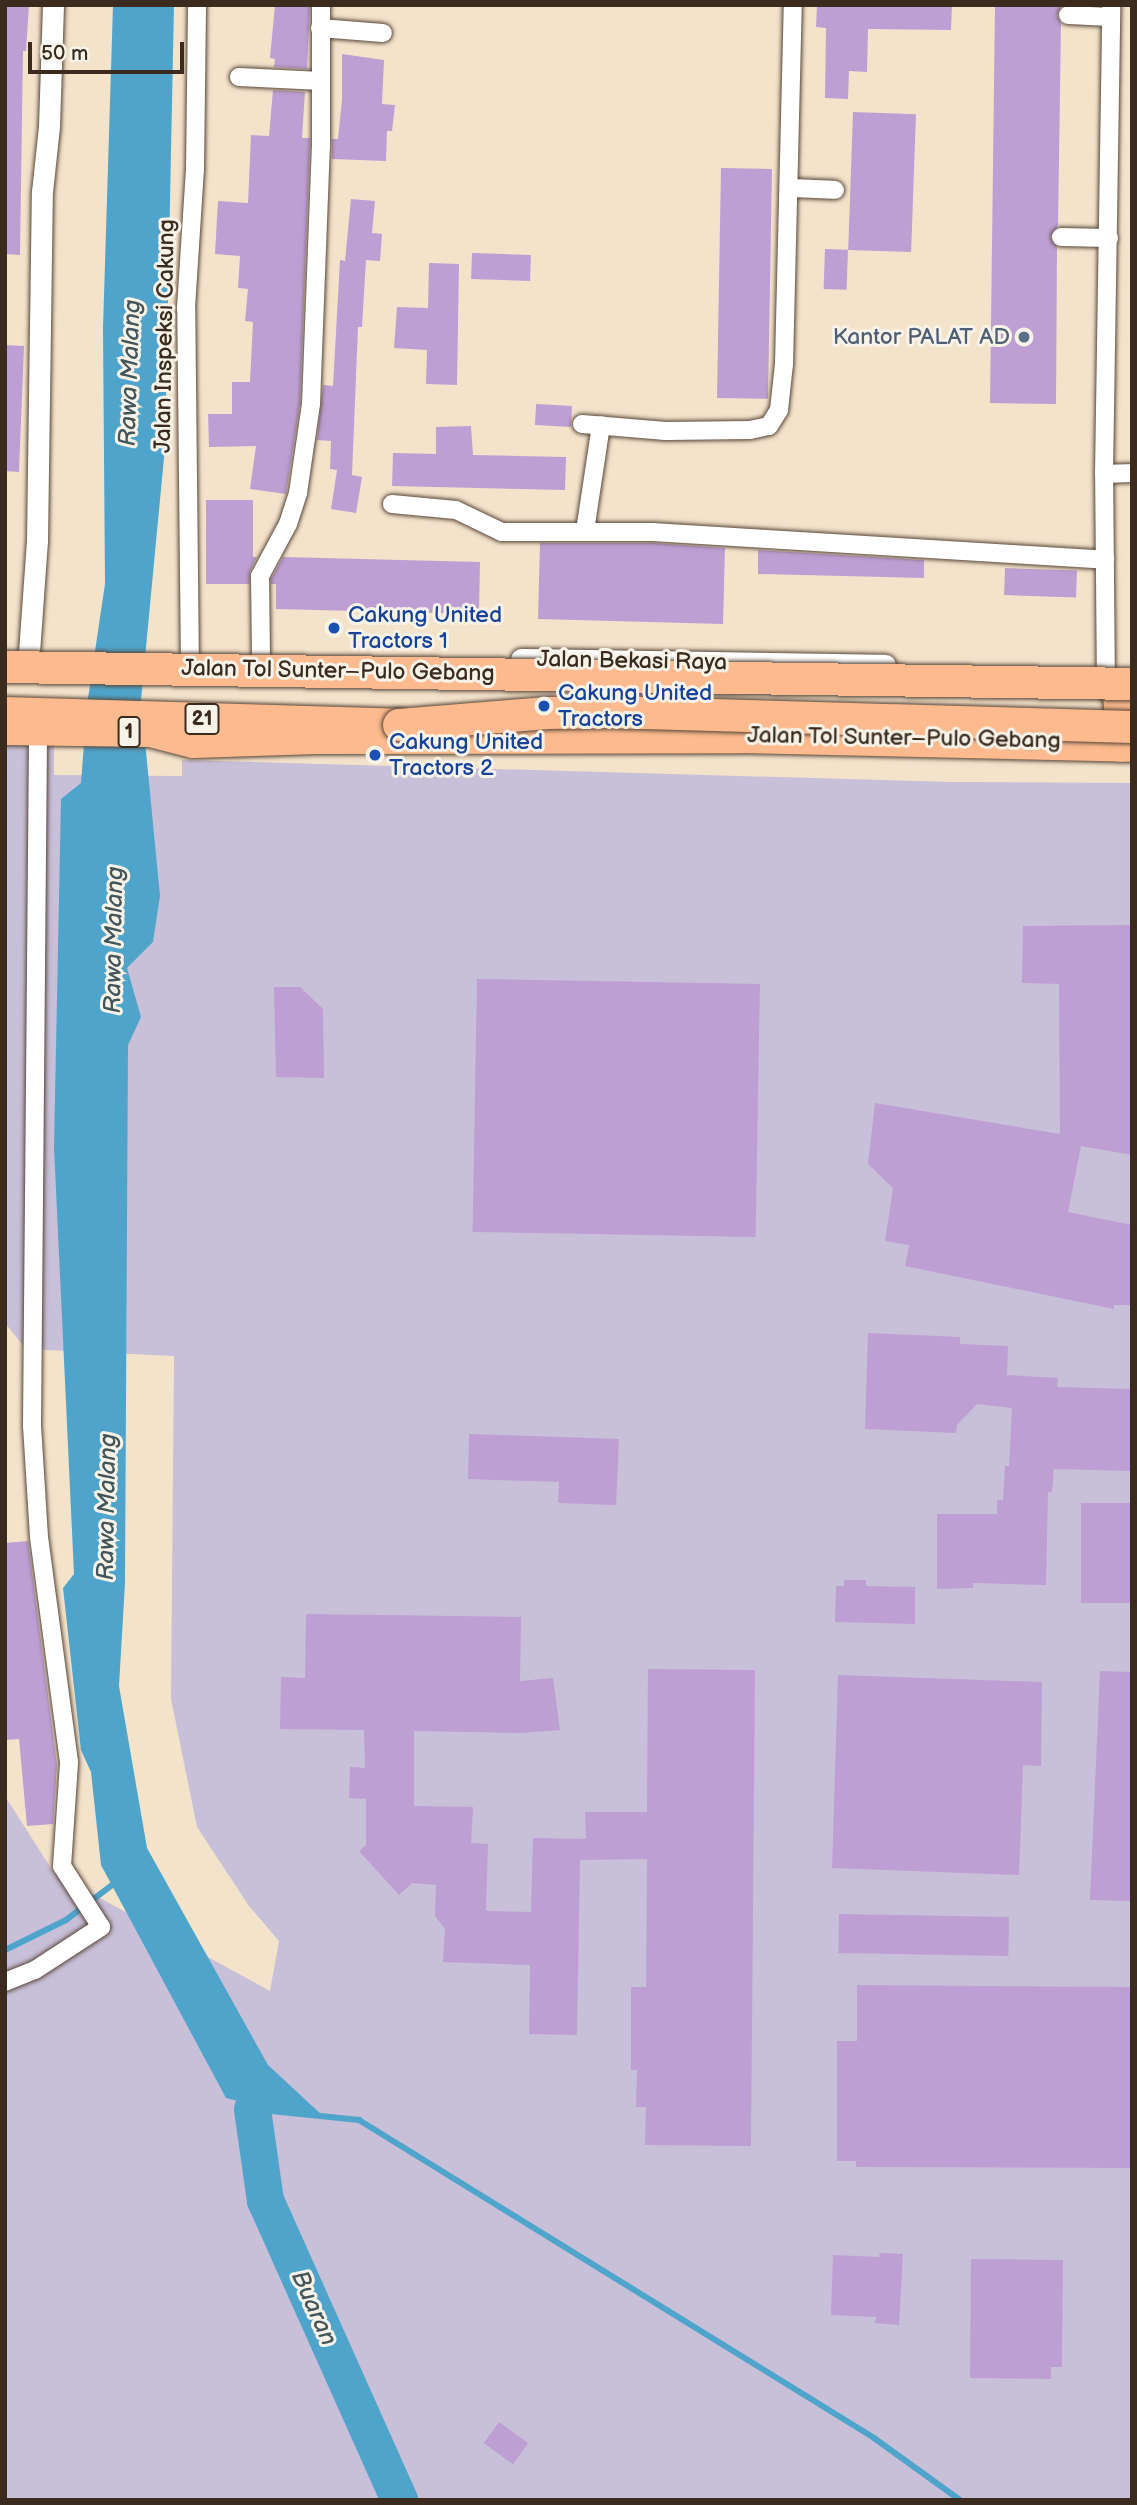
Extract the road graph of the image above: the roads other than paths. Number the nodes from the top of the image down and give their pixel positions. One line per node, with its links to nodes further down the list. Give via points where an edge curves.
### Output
1 (52, 5): 24 (street, via 42,192 37,541)
2 (197, 5): 23 (street, Jalan Inspeksi Cakung, via 195,170)
3 (321, 5): 7 (street)
4 (793, 5): 11 (street)
5 (1111, 11): 6 (street); 14 (street)
6 (1068, 15)
7 (320, 28): 8 (street); 10 (street)
8 (383, 33)
9 (239, 78): 10 (street)
10 (321, 81): 22 (street, via 311,404 298,493 288,524 260,576)
11 (790, 188): 12 (street); 16 (street, via 784,364 779,410 769,426 726,432)
12 (835, 190)
13 (1061, 237): 14 (street)
14 (1110, 238): 18 (street)
15 (582, 424): 16 (street)
16 (601, 425): 20 (street)
17 (1132, 473): 18 (street)
18 (1104, 474): 21 (street)
19 (392, 504): 20 (street, via 456,510 502,532)
20 (585, 531): 21 (street, via 765,537)
21 (1105, 560): 26 (street)
22 (261, 657): 23 (street, Jalan Bekasi Raya); 26 (street, Jalan Bekasi Raya)
23 (174, 662): 24 (highway, Jalan Bekasi Raya, bridge, via 83,660); 26 (highway, Jalan Bekasi Raya)
24 (22, 666): 26 (highway, Jalan Tol Sunter–Pulo Gebang / 21, bridge)
25 (1132, 669): 26 (street, Jalan Bekasi Raya)
26 (1118, 687): 30 (highway)
27 (5, 713): 30 (highway, Jalan Tol Sunter–Pulo Gebang / 21, bridge)
28 (5, 731): 29 (highway, 1)
29 (51, 731): 30 (highway, 1, via 150,733 193,744 316,740); 31 (street, via 38,797 32,1426 39,1537 69,1762 62,1866 97,1922 35,1970)
30 (1129, 741)
31 (5, 1982)

